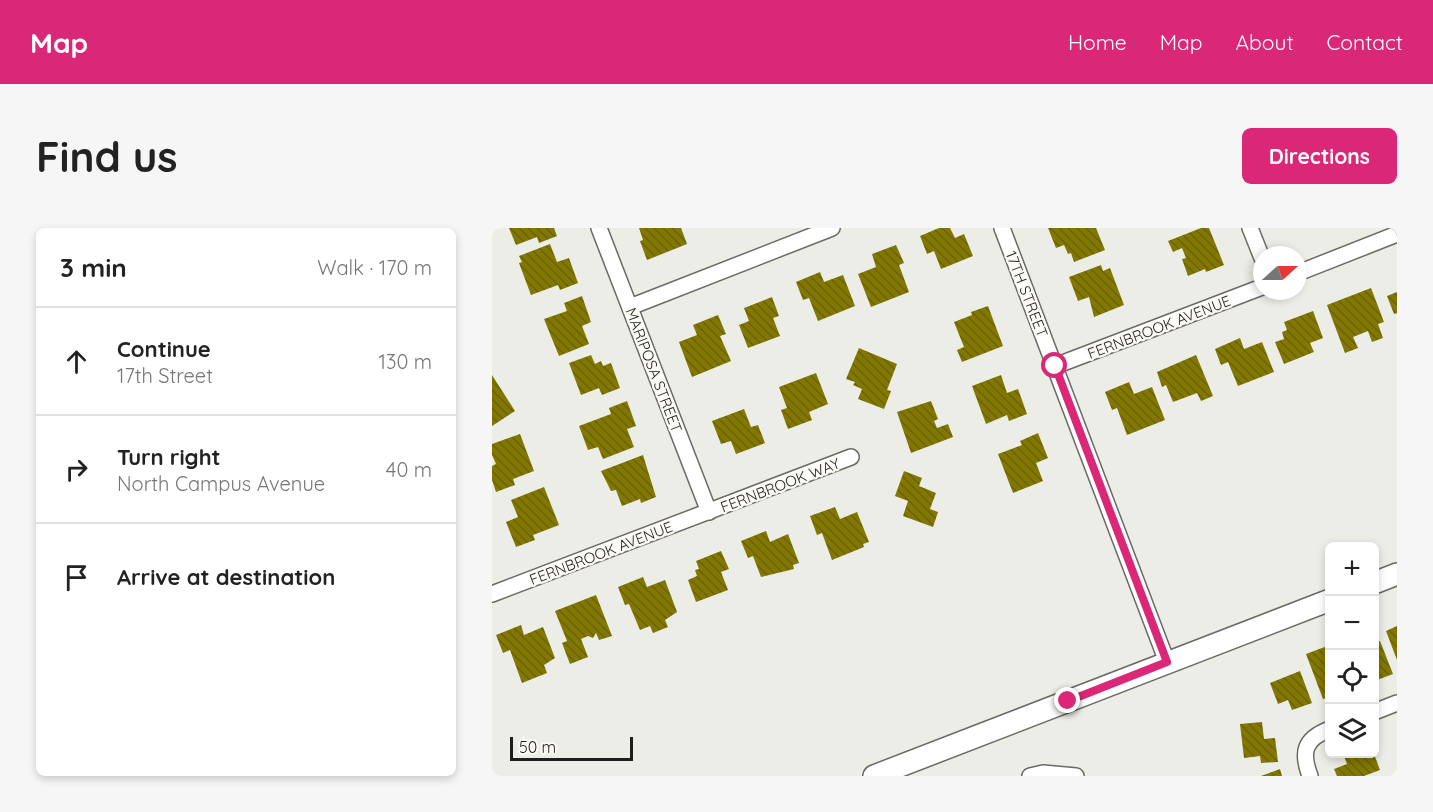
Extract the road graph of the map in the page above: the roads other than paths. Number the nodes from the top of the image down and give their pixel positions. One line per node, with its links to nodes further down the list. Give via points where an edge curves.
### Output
1 (599, 228): 9 (street, MARIPOSA STREET)
2 (832, 228): 9 (street)
3 (1002, 228): 10 (street, 17TH STREET)
4 (1250, 228): 6 (street)
5 (1397, 234): 7 (street)
6 (1257, 246)
7 (1307, 269)
8 (1253, 290): 10 (street, FERNBROOK AVENUE)
9 (630, 307): 12 (street, MARIPOSA STREET)
10 (1055, 366): 17 (street, 17TH STREET)
11 (851, 457): 12 (street, FERNBROOK WAY)
12 (709, 512): 15 (street, FERNBROOK AVENUE)
13 (1397, 574): 14 (main road)
14 (1379, 581)
15 (492, 594)
16 (1325, 602): 17 (main road)
17 (1167, 662): 21 (main road)
18 (1397, 703): 19 (street)
19 (1379, 710)
20 (1325, 731): 24 (street, via 1311,739 1305,749)
21 (874, 776)
22 (1030, 776): 23 (street)
23 (1076, 776)
24 (1310, 776)

